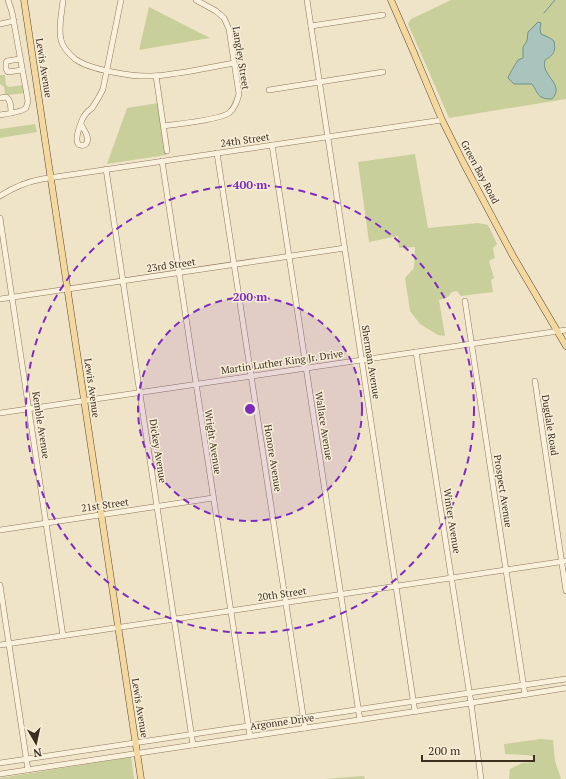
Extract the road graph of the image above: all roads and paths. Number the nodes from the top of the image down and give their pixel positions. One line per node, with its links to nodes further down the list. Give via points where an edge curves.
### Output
1 (8, 0): 9 (street)
2 (24, 0): 32 (main road, Lewis Avenue)
3 (64, 0): 15 (street, via 60,30 64,47 76,60)
4 (121, 0): 15 (street)
5 (196, 0): 13 (street, Langley Street, via 224,18 229,29)
6 (307, 0): 11 (street, Sherman Avenue)
7 (391, 0): 23 (main road, Green Bay Road)
8 (383, 15): 11 (street)
9 (14, 21): 10 (street); 12 (street)
10 (0, 24)
11 (311, 26): 18 (street, Sherman Avenue)
12 (20, 58): 14 (street); 14 (street, via 7,61 6,69 8,72)
13 (234, 63): 17 (street); 25 (street, Langley Street, via 239,94 234,109 218,118)
14 (22, 70): 21 (street, via 28,101 26,108)
15 (107, 71): 17 (street); 24 (street, via 101,94)
16 (383, 72): 18 (street)
17 (156, 76): 25 (street)
18 (320, 82): 19 (street); 26 (street, Sherman Avenue)
19 (269, 90)
20 (0, 98): 21 (street, via 6,97 10,100)
21 (12, 113): 22 (street)
22 (0, 115)
23 (442, 120): 26 (street, 24th Street); 45 (main road, Green Bay Road, via 513,256)
24 (80, 124)
25 (164, 126): 28 (street)
26 (328, 137): 27 (street, 24th Street); 35 (street, Sherman Avenue)
27 (272, 145): 29 (street, 24th Street); 36 (street, Wallace Avenue)
28 (167, 151)
29 (217, 153): 30 (street, 24th Street); 37 (street, Honore Avenue)
30 (162, 161): 31 (street, 24th Street); 38 (street, Wright Avenue)
31 (106, 169): 32 (street, 24th Street); 39 (street, Dickey Avenue)
32 (51, 178): 33 (street, 24th Street, via 22,184); 40 (main road, Lewis Avenue)
33 (0, 196)
34 (0, 218): 41 (street, Kemble Avenue)
35 (344, 248): 36 (street, 23rd Street); 49 (street, Sherman Avenue)
36 (289, 256): 37 (street, 23rd Street); 50 (street, Wallace Avenue)
37 (234, 265): 38 (street, 23rd Street); 51 (street, Honore Avenue)
38 (178, 273): 39 (street, 23rd Street); 53 (street, Wright Avenue)
39 (123, 281): 40 (street, 23rd Street); 54 (street, Dickey Avenue)
40 (68, 290): 41 (street, 23rd Street); 55 (main road, Lewis Avenue)
41 (12, 297): 42 (street, 23rd Street); 56 (street, Kemble Avenue)
42 (0, 299)
43 (465, 301): 46 (street, Prospect Avenue)
44 (566, 330): 45 (street, Martin Luther King Jr. Drive)
45 (558, 331): 46 (street, Martin Luther King Jr. Drive); 47 (main road, Green Bay Road)
46 (472, 344): 48 (street, Martin Luther King Jr. Drive); 64 (street, Prospect Avenue)
47 (566, 346)
48 (416, 352): 49 (street, Martin Luther King Jr. Drive); 65 (street, Winter Avenue)
49 (361, 360): 50 (street, Martin Luther King Jr. Drive); 67 (street, Sherman Avenue)
50 (306, 368): 51 (street, Martin Luther King Jr. Drive); 69 (street, Wallace Avenue)
51 (251, 376): 53 (street, Martin Luther King Jr. Drive); 70 (street, Honore Avenue)
52 (535, 381): 63 (street, Dugdale Road)
53 (195, 384): 54 (street, Martin Luther King Jr. Drive); 58 (street, Wright Avenue)
54 (140, 392): 55 (street, Martin Luther King Jr. Drive); 59 (street, Dickey Avenue)
55 (84, 400): 56 (street, Martin Luther King Jr. Drive); 60 (main road, Lewis Avenue)
56 (29, 408): 57 (street, Martin Luther King Jr. Drive); 61 (street, Kemble Avenue)
57 (0, 413)
58 (213, 498): 59 (street, 21st Street); 71 (street, Wright Avenue)
59 (157, 507): 60 (street, 21st Street); 72 (street, Dickey Avenue)
60 (101, 515): 61 (street, 21st Street); 73 (main road, Lewis Avenue)
61 (46, 523): 62 (street, 21st Street); 74 (street, Kemble Avenue)
62 (0, 530)
63 (564, 562): 64 (street, 20th Street); 68 (street, Dugdale Road)
64 (506, 570): 65 (street, 20th Street); 78 (street, Prospect Avenue)
65 (451, 578): 67 (street, 20th Street); 80 (street, Winter Avenue)
66 (0, 585): 75 (street)
67 (396, 586): 69 (street, 20th Street); 82 (street, Sherman Avenue)
68 (566, 591)
69 (341, 595): 70 (street, 20th Street); 84 (street, Wallace Avenue)
70 (286, 603): 71 (street, 20th Street); 86 (street, Honore Avenue)
71 (230, 611): 72 (street, 20th Street); 88 (street, Wright Avenue)
72 (174, 619): 73 (street, 20th Street); 90 (street, Dickey Avenue)
73 (118, 628): 74 (street, 20th Street); 92 (main road, Lewis Avenue)
74 (63, 636): 75 (street, 20th Street)
75 (9, 644): 76 (street, 20th Street); 96 (street)
76 (0, 645)
77 (566, 679): 78 (street, Argonne Drive)
78 (523, 685): 80 (street, Argonne Drive); 81 (street, Prospect Avenue)
79 (566, 688): 81 (street, Argonne Drive)
80 (469, 692): 82 (street, Argonne Drive); 83 (street, Winter Avenue)
81 (525, 695): 83 (street, Argonne Drive)
82 (413, 701): 84 (street, Argonne Drive); 85 (street, Sherman Avenue)
83 (471, 703): 85 (street, Argonne Drive); 102 (street, Winter Avenue)
84 (358, 709): 86 (street, Argonne Drive); 87 (street, Wallace Avenue)
85 (415, 712): 87 (street, Argonne Drive)
86 (304, 717): 88 (street, Argonne Drive); 89 (street, Honore Avenue)
87 (360, 720): 89 (street, Argonne Drive)
88 (248, 726): 90 (street, Argonne Drive); 91 (street, Wright Avenue)
89 (305, 728): 91 (street, Argonne Drive)
90 (192, 734): 92 (street, Argonne Drive); 93 (street, Dickey Avenue)
91 (250, 736): 93 (street, Argonne Drive)
92 (135, 743): 94 (street, Argonne Drive); 95 (main road, Lewis Avenue)
93 (194, 745): 95 (street, Argonne Drive)
94 (82, 751): 96 (street, Argonne Drive); 97 (street)
95 (137, 753): 97 (street, Argonne Drive); 101 (main road, Lewis Avenue)
96 (27, 759): 98 (street, Argonne Drive); 99 (street)
97 (83, 761): 99 (street, Argonne Drive)
98 (0, 763)
99 (28, 770): 100 (street, Argonne Drive)
100 (0, 774)
101 (141, 779)
102 (481, 779)

